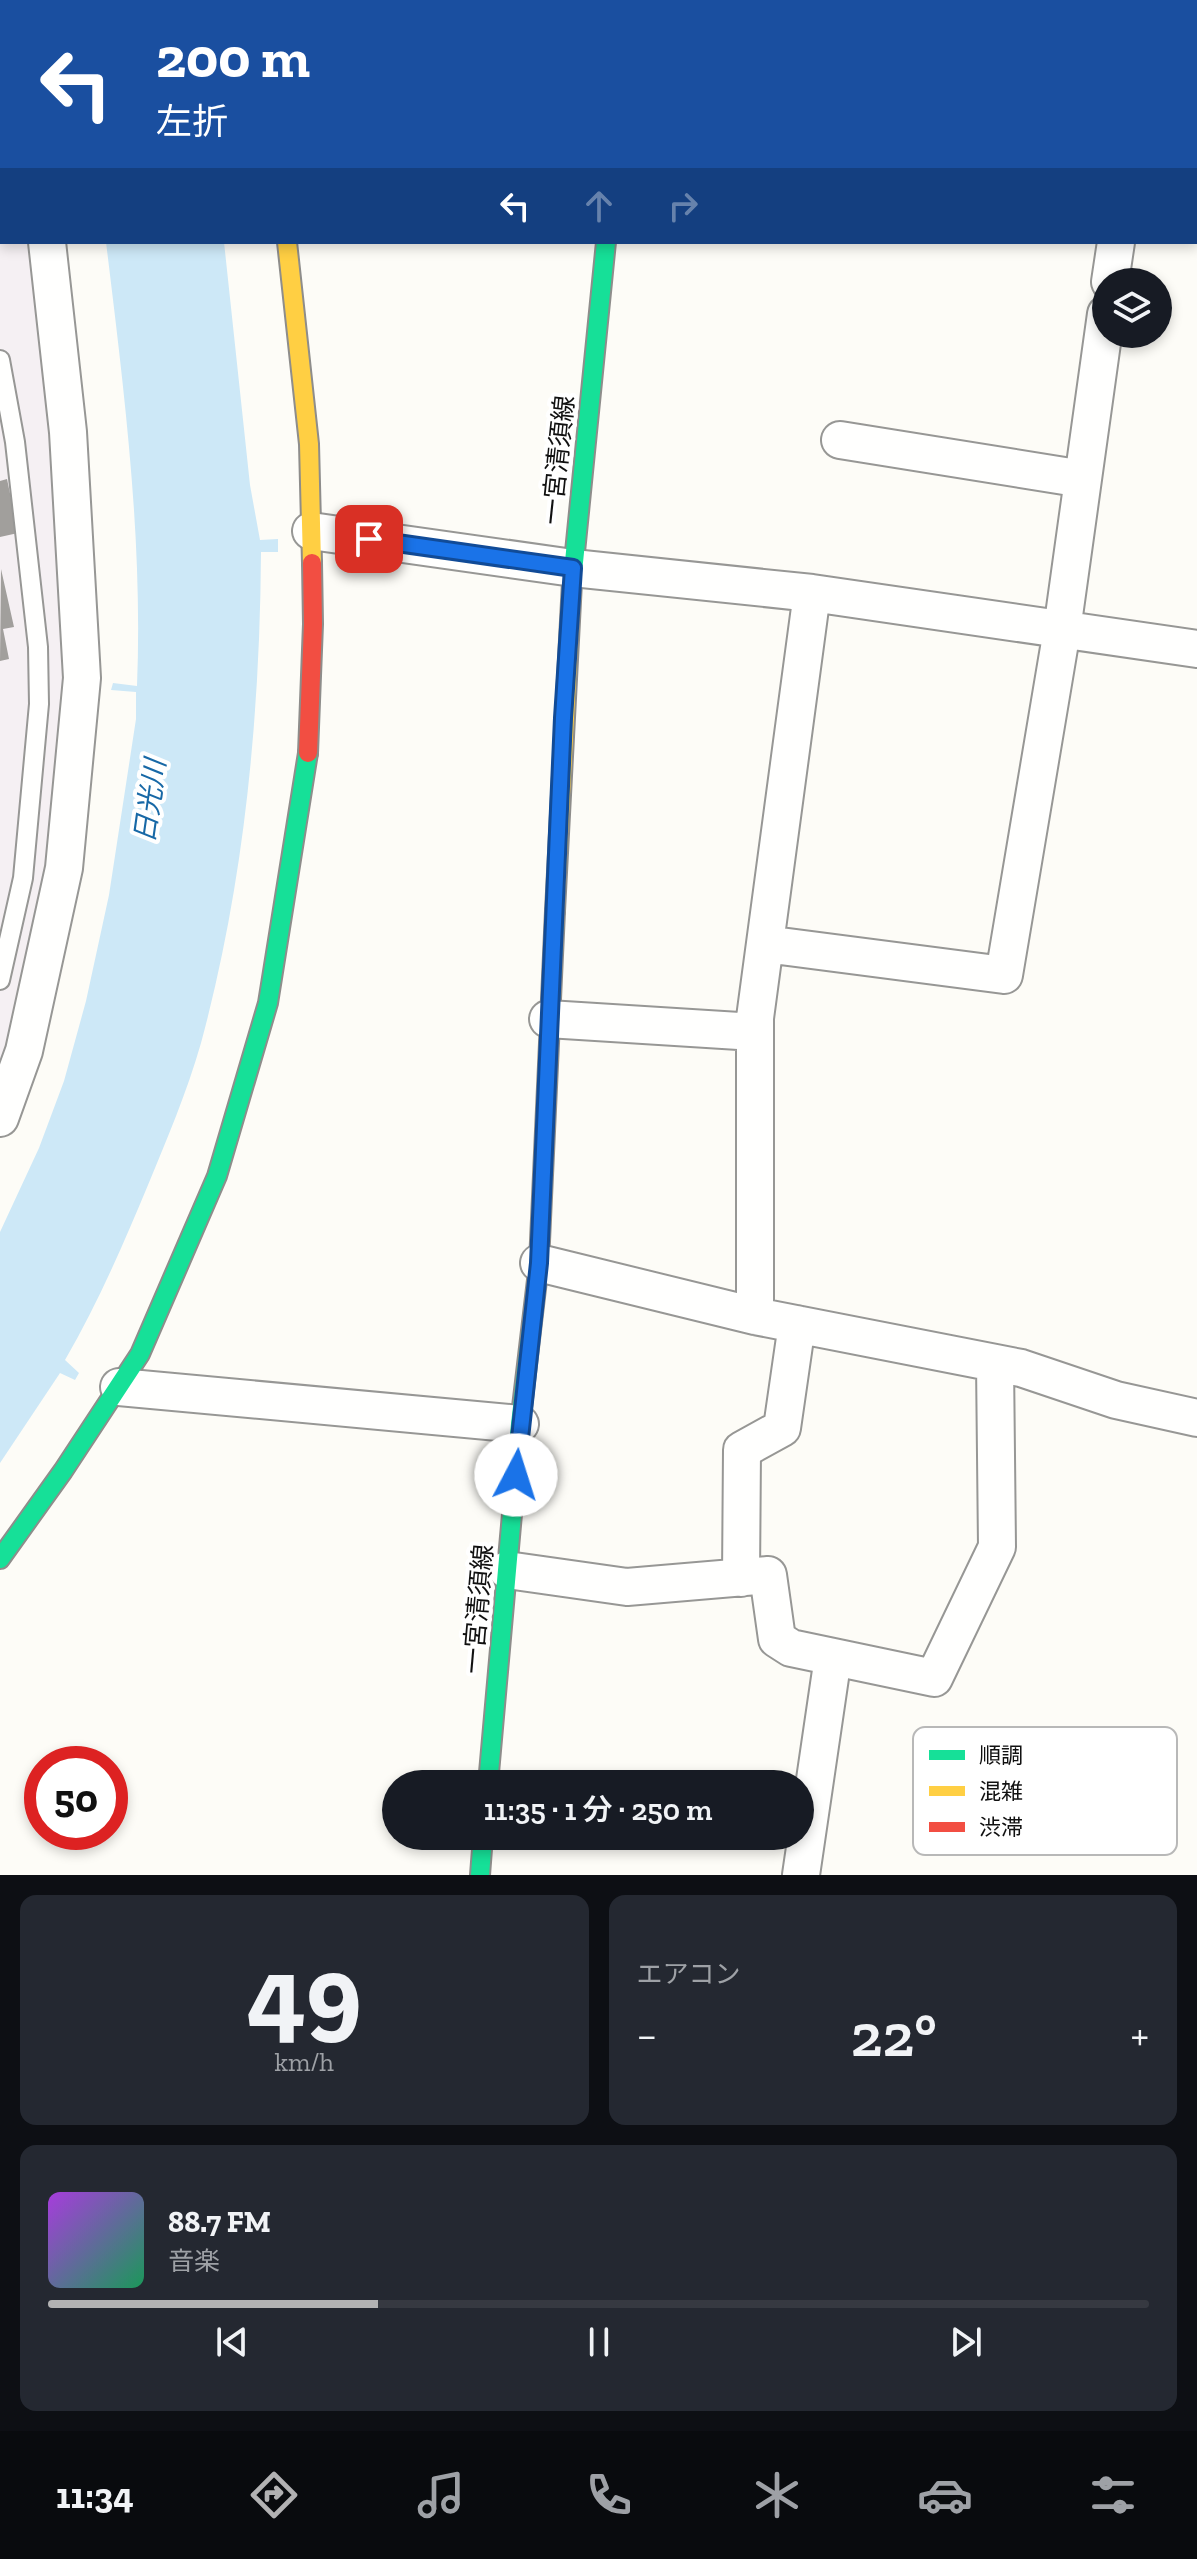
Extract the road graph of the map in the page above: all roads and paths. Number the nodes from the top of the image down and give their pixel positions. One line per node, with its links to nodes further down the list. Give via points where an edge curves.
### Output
1 (47, 244): 19 (street, via 68,432 82,678 64,868 24,1051)
2 (287, 244): 10 (main road, via 309,444)
3 (606, 244): 11 (main road, 一宮清須線)
4 (1116, 244): 5 (street)
5 (1112, 268)
6 (1101, 348): 9 (street)
7 (0, 360): 16 (lane, via 15,442 38,647 39,704 23,878)
8 (840, 440): 9 (street)
9 (1083, 479): 13 (street)
10 (311, 531): 11 (street); 24 (main road, via 307,769 268,1003 217,1176 140,1354)
11 (573, 568): 12 (street); 17 (main road, 一宮清須線)
12 (812, 593): 13 (street); 15 (street)
13 (1062, 630): 14 (street); 15 (street, via 1004,975)
14 (1197, 649)
15 (765, 944): 18 (street)
16 (0, 980)
17 (548, 1019): 18 (street); 20 (main road, 一宮清須線)
18 (755, 1032): 21 (street)
19 (0, 1118)
20 (539, 1263): 21 (street); 26 (main road, 一宮清須線)
21 (755, 1316): 22 (street)
22 (797, 1324): 23 (street); 29 (street, via 782,1428 742,1450)
23 (995, 1363): 25 (street); 30 (street, via 997,1547 934,1678)
24 (119, 1387): 26 (street); 27 (main road)
25 (1197, 1418)
26 (520, 1424): 28 (main road, 一宮清須線)
27 (0, 1559)
28 (507, 1570): 29 (street, via 627,1587); 31 (main road, 一宮清須線)
29 (741, 1578): 30 (street, via 768,1575 777,1639 791,1648)
30 (833, 1657): 34 (street)
31 (489, 1770)
32 (482, 1850): 33 (main road)
33 (480, 1875)
34 (801, 1875)

